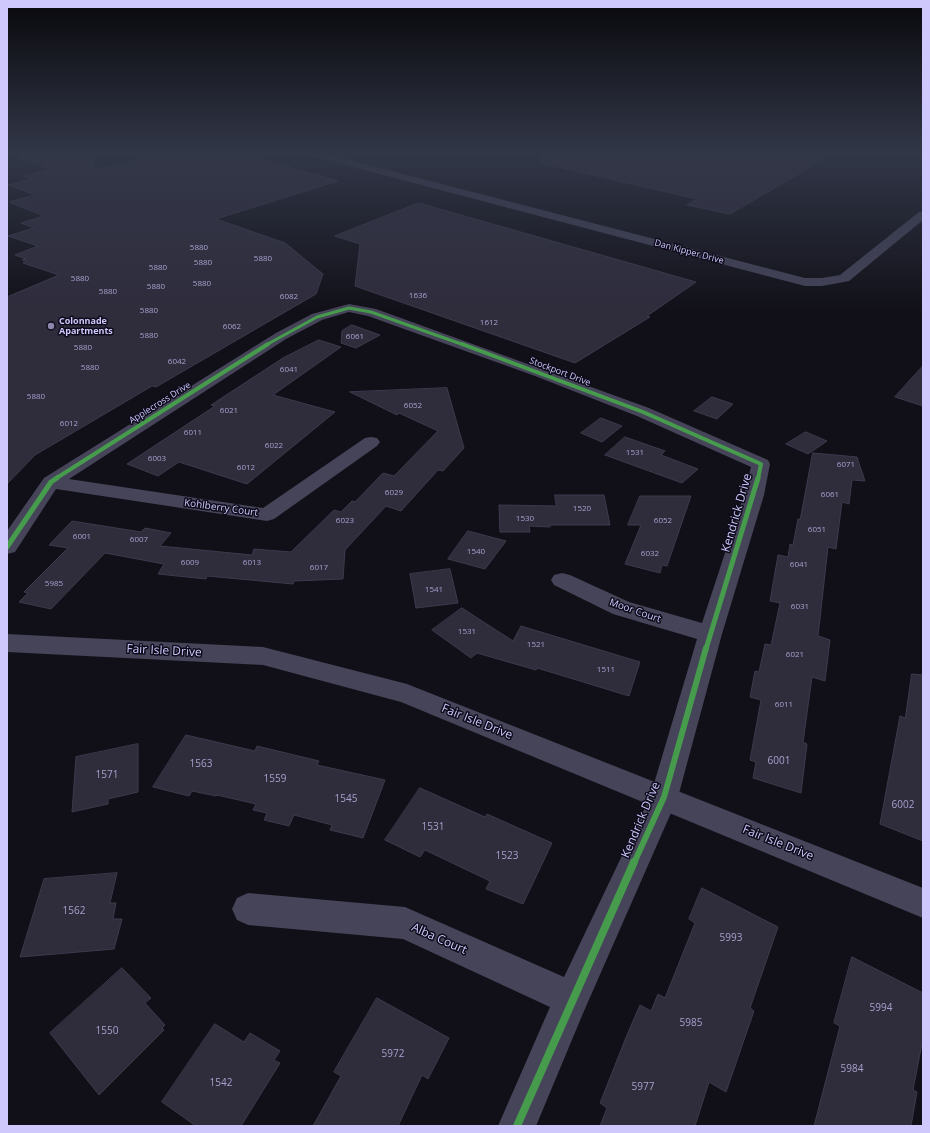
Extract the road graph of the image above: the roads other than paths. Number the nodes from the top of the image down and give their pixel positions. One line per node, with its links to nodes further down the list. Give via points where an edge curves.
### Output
1 (521, 208): 2 (street, Dan Kipper Drive, via 805,282 844,278)
2 (923, 214)
3 (349, 308): 5 (street, Stockport Drive, via 386,317 541,373 643,412); 6 (street, Applecross Drive, via 316,317 281,336)
4 (371, 442): 6 (street, Kohlberry Court, via 267,514)
5 (761, 464): 9 (street, Kendrick Drive, via 752,503)
6 (51, 482): 7 (street, Applecross Drive)
7 (7, 547)
8 (562, 580): 9 (street, Moor Court, via 621,608)
9 (710, 634): 11 (street, Kendrick Drive)
10 (7, 643): 11 (street, Fair Isle Drive, via 263,656 407,694)
11 (664, 797): 12 (street, Fair Isle Drive); 14 (street, Kendrick Drive)
12 (923, 903)
13 (248, 909): 14 (street, Alba Court, via 405,923)
14 (572, 999): 15 (street, Kendrick Drive)
15 (517, 1126)

